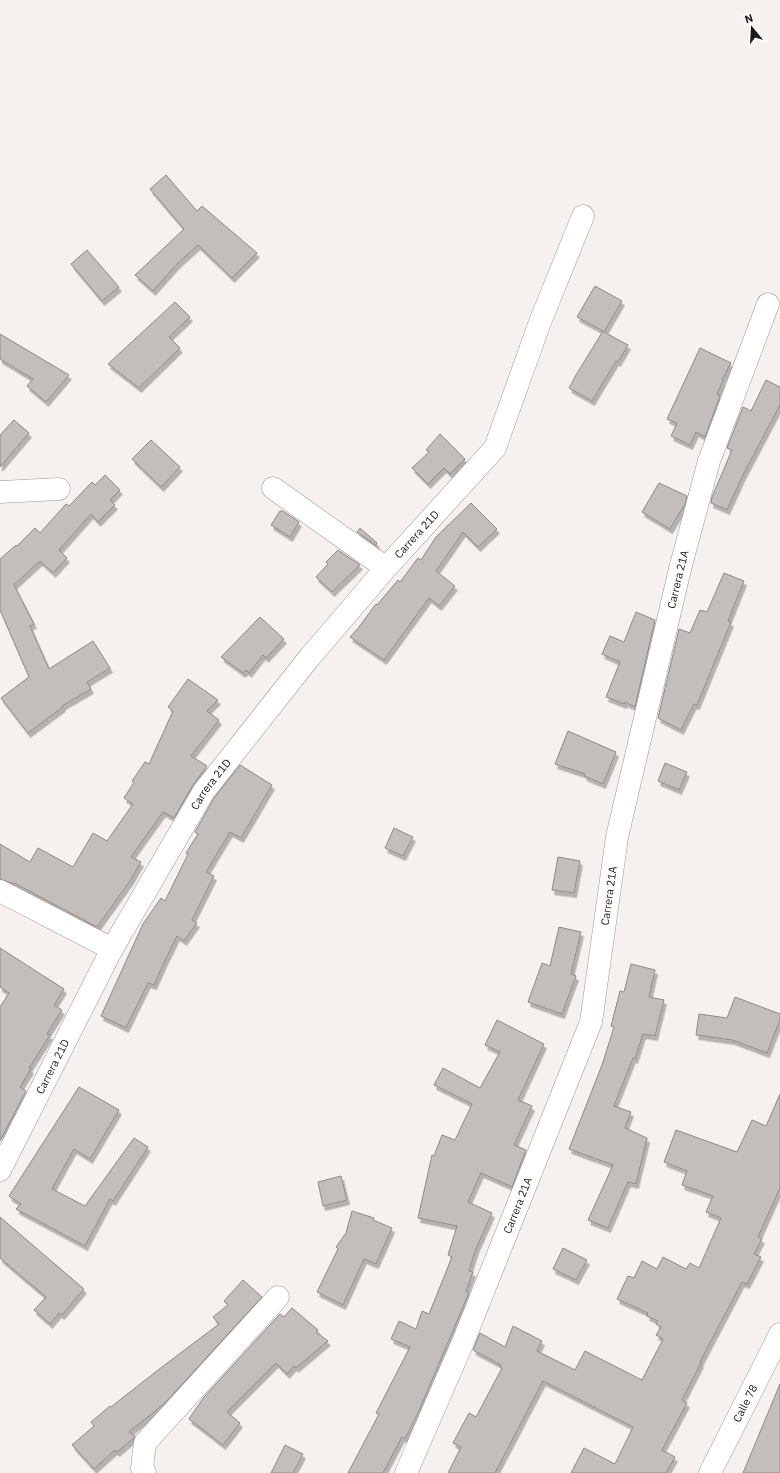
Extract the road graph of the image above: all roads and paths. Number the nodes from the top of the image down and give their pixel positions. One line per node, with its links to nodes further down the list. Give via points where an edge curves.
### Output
1 (583, 216): 6 (street, Carrera 21D, via 540,322 496,448)
2 (768, 304): 13 (street, Carrera 21A, via 709,461 680,569 617,837 591,1022 463,1342)
3 (273, 488): 6 (street)
4 (59, 489): 5 (street)
5 (0, 492)
6 (386, 568): 8 (street, Carrera 21D, via 309,658 204,791)
7 (0, 891): 8 (street)
8 (112, 949): 9 (street, Carrera 21D)
9 (0, 1170)
10 (278, 1297): 12 (street, via 145,1443 142,1468)
11 (780, 1334): 14 (street, Calle 78)
12 (145, 1473)
13 (406, 1473)
14 (710, 1473)

